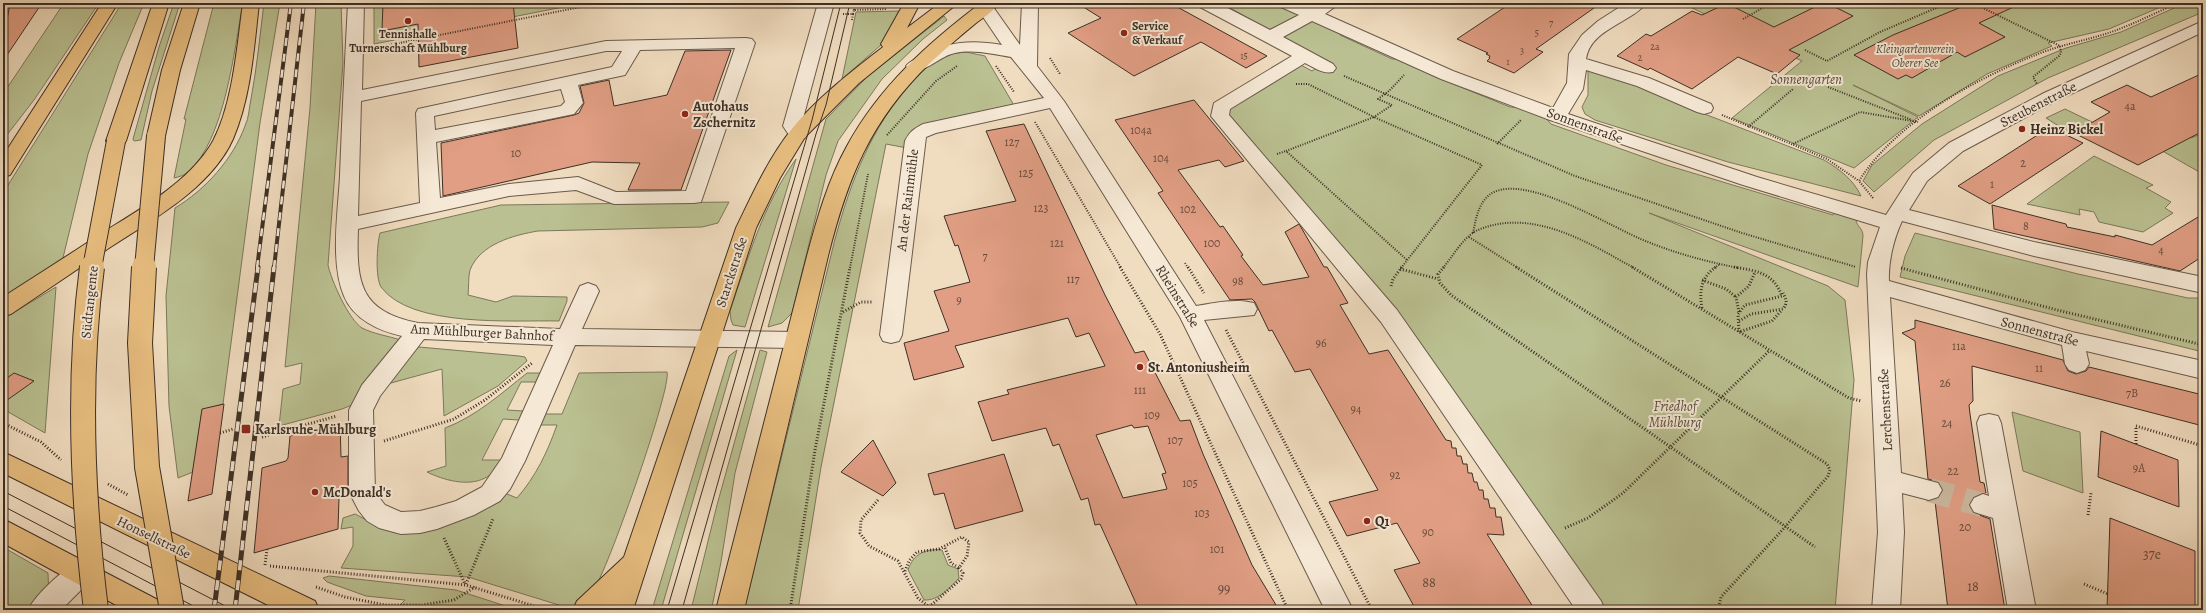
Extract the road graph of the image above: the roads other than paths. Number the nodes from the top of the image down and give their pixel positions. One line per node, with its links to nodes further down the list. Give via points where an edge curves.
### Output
1 (110, 3): 32 (main road)
2 (161, 3): 58 (main road, Südtangente, bridge, via 116,141 89,295 83,357 81,422 84,491)
3 (192, 3): 60 (main road, bridge, via 171,70 156,136 140,343 147,467)
4 (251, 3): 39 (main road, via 233,114 224,139 212,158 184,187 159,206)
5 (356, 3): 26 (street, Am Mühlburger Bahnhof)
6 (912, 3): 19 (main road)
7 (950, 3): 19 (main road, Starckstraße)
8 (1030, 3): 21 (street)
9 (1206, 3): 17 (street)
10 (1288, 3): 15 (street, Sonnenstraße)
11 (1332, 3): 15 (street)
12 (1638, 3): 22 (street, via 1589,38 1578,54)
13 (986, 5): 21 (street, Rheinstraße); 23 (main road)
14 (824, 9): 30 (street, via 792,126)
15 (1313, 13): 17 (street); 29 (street, Sonnenstraße, via 1447,75)
16 (2203, 26): 34 (street, Steubenstraße, via 2050,97 1956,147 1920,177)
17 (1269, 38): 20 (street)
18 (634, 46): 25 (street, via 619,71); 26 (street, via 606,46); 33 (street, via 746,43 694,197 614,198 578,183 509,190)
19 (885, 54): 30 (main road, Starckstraße, via 854,79)
20 (1303, 57): 24 (street); 66 (street, via 1221,108 1220,116 1389,316)
21 (1022, 59): 23 (street, via 971,48 946,50); 27 (street, Rheinstraße)
22 (1577, 62): 28 (street, via 1643,82); 29 (street, via 1577,79 1572,96)
23 (915, 66): 46 (main road, via 868,126 848,164 828,219)
24 (1327, 68)
25 (568, 82): 31 (street, via 425,113); 31 (street, via 574,103 567,110)
26 (353, 97): 35 (street, Am Mühlburger Bahnhof)
27 (1055, 101): 41 (street, Rheinstraße); 43 (street, An der Rainmühle, via 930,128 918,134 915,141)
28 (1704, 108)
29 (1557, 116): 34 (street, Sonnenstraße, via 1735,176)
30 (798, 134): 45 (main road, Starckstraße, via 770,178 746,228)
31 (426, 138): 33 (street)
32 (3, 170)
33 (430, 207): 35 (street)
34 (1894, 218): 36 (street, Lerchenstraße); 37 (street, Sonnenstraße)
35 (347, 225): 42 (street, Am Mühlburger Bahnhof, via 349,280 356,297 367,311 390,325)
36 (1879, 274): 47 (street, Sonnenstraße); 52 (street, Lerchenstraße)
37 (2203, 286)
38 (588, 290): 44 (street)
39 (6, 307)
40 (1246, 310): 41 (street, via 1216,310)
41 (1190, 315): 65 (street, Rheinstraße)
42 (418, 331): 44 (street, Am Mühlburger Bahnhof); 44 (street, via 370,391 361,410 362,492 376,513 388,520 401,523 437,518 465,508 491,494 513,462)
43 (891, 335)
44 (568, 337): 45 (street, Am Mühlburger Bahnhof)
45 (709, 339): 46 (street, Am Mühlburger Bahnhof); 55 (main road, Starckstraße)
46 (796, 340): 64 (main road)
47 (2072, 340): 48 (street); 49 (street, Sonnenstraße)
48 (2077, 364)
49 (2203, 370)
50 (1989, 423): 68 (street, via 1994,508)
51 (3, 462): 61 (main road, Honsellstraße)
52 (1889, 480): 53 (street); 67 (street, Lerchenstraße, via 1891,532)
53 (1929, 490)
54 (3, 530): 56 (main road)
55 (637, 560): 62 (main road); 63 (main road, Starckstraße)
56 (82, 572): 57 (street); 59 (main road)
57 (42, 610)
58 (96, 610)
59 (150, 610)
60 (172, 610)
61 (305, 610)
62 (587, 610)
63 (619, 610)
64 (730, 610)
65 (1339, 610)
66 (1591, 610)
67 (1886, 610)
68 (2022, 610)

